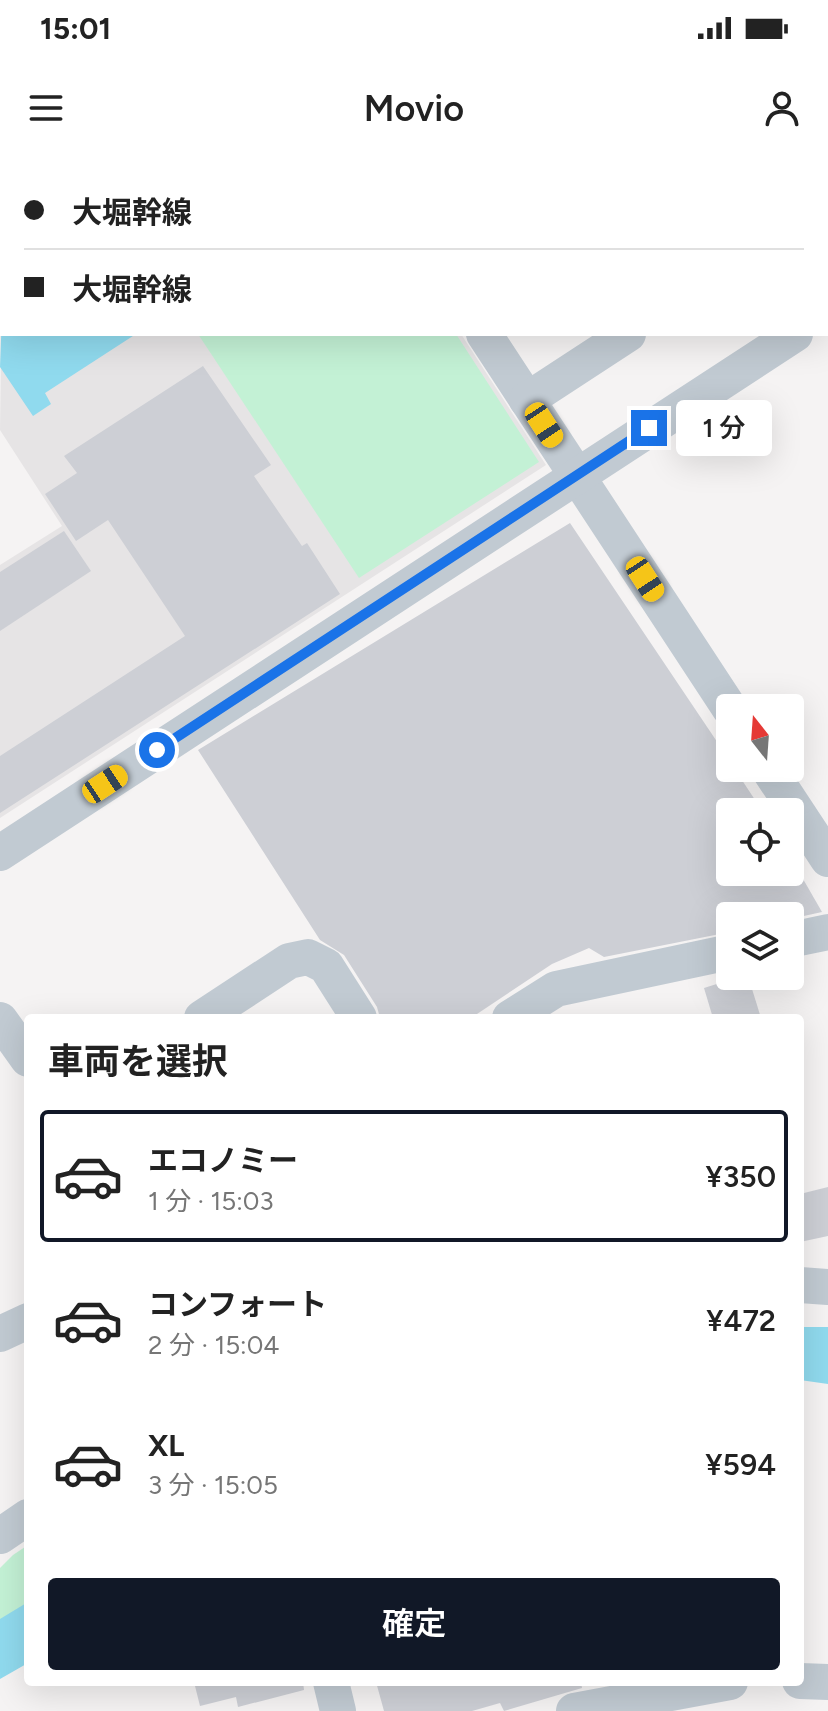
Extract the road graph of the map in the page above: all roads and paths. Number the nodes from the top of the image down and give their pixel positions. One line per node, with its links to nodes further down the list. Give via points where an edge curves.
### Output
1 (485, 336): 4 (street)
2 (625, 336): 4 (street)
3 (792, 336): 5 (street)
4 (527, 400): 5 (street)
5 (577, 475): 6 (street); 8 (street)
6 (720, 694)
7 (777, 782): 9 (street)
8 (0, 853)
9 (828, 859)
10 (828, 932): 11 (street)
11 (804, 937)
12 (716, 955): 15 (street, via 556,989)
13 (208, 1014): 14 (street, via 289,961 308,957 326,966)
14 (356, 1014)
15 (516, 1014)
16 (804, 1285): 17 (street)
17 (828, 1287)
18 (24, 1323): 19 (street)
19 (0, 1334)
20 (24, 1520): 21 (street)
21 (0, 1536)
22 (804, 1681): 23 (street)
23 (828, 1682)
24 (332, 1686): 26 (street)
25 (708, 1686): 27 (street)
26 (338, 1711)
27 (574, 1711)

